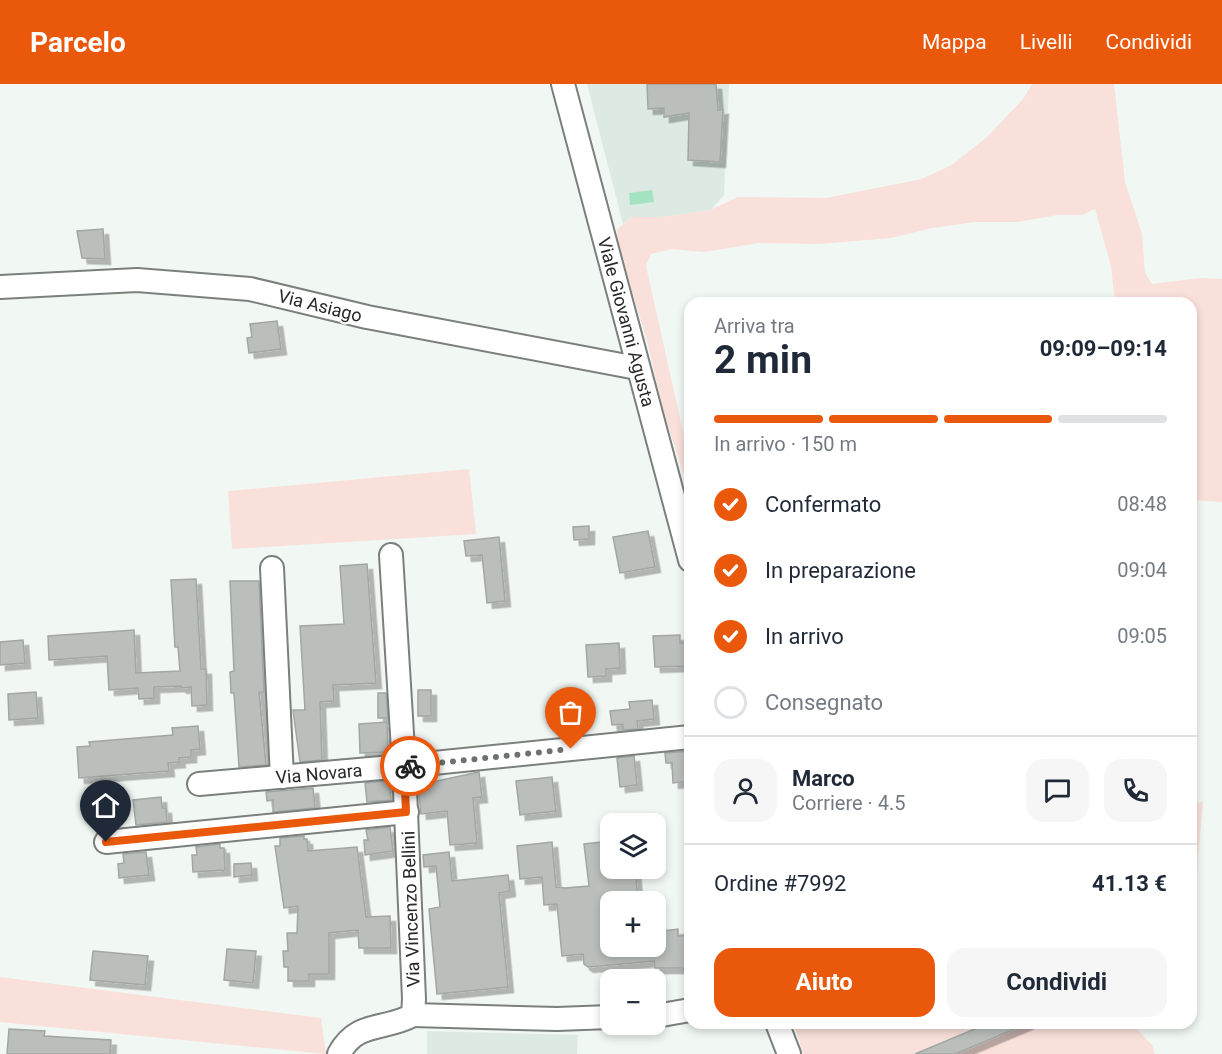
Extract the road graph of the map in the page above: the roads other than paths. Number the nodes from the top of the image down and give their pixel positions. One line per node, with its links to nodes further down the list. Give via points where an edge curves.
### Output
1 (563, 84): 3 (street, Viale Giovanni Agusta)
2 (0, 287): 3 (street, Via Asiago, via 137,280 250,289 368,317)
3 (637, 368): 4 (street, Viale Giovanni Agusta)
4 (684, 538)
5 (391, 555): 8 (street, Via Vincenzo Bellini)
6 (272, 568): 9 (street)
7 (684, 738): 8 (street, Via Novara)
8 (404, 766): 9 (street, Via Novara); 11 (street, Via Vincenzo Bellini)
9 (282, 777): 10 (street, Via Novara)
10 (199, 783)
11 (406, 812): 12 (street); 15 (street, Via Vincenzo Bellini)
12 (106, 842)
13 (684, 1011): 14 (street)
14 (666, 1014)
15 (413, 1015): 16 (street); 18 (street, via 358,1032)
16 (600, 1017)
17 (779, 1029): 19 (street)
18 (339, 1054)
19 (789, 1054)

